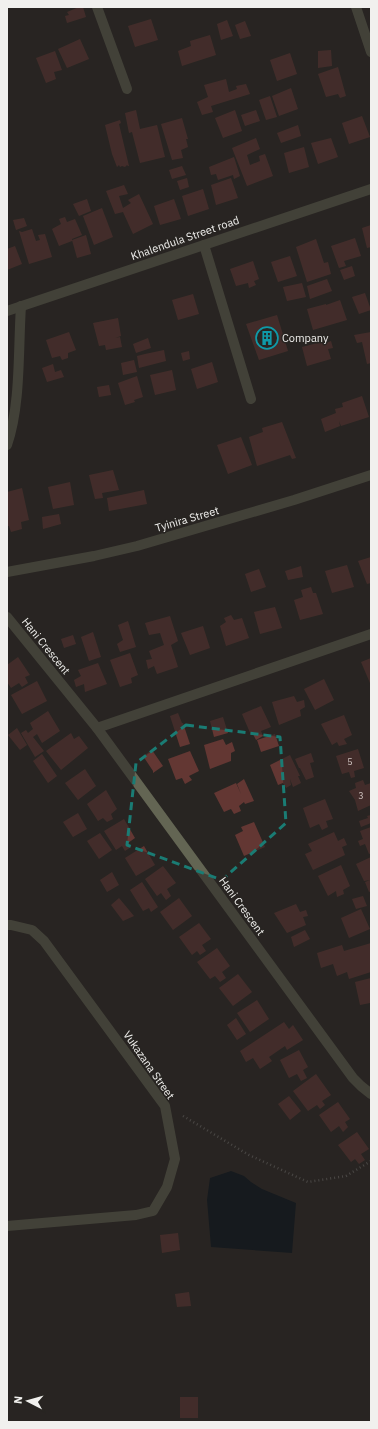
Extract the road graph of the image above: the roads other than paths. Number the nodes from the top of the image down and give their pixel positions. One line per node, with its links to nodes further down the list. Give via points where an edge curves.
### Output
1 (97, 7): 4 (street)
2 (356, 7): 3 (street)
3 (371, 52)
4 (127, 89)
5 (371, 189): 6 (street, Khalendula Street road)
6 (204, 245): 7 (street, Khalendula Street road); 9 (street)
7 (20, 306): 8 (street, Khalendula Street road); 10 (street, via 16,407)
8 (7, 311)
9 (252, 399)
10 (7, 445)
11 (371, 475): 12 (street, Tyinira Street, via 137,546)
12 (7, 572)
13 (7, 617): 15 (street, Hani Crescent)
14 (371, 634): 15 (street)
15 (97, 728): 17 (street, Hani Crescent, via 353,1078)
16 (7, 925): 18 (street, Vukazana Street, via 32,930 44,941 164,1106 175,1159 167,1187 153,1211 136,1215)
17 (371, 1094)
18 (7, 1226)

